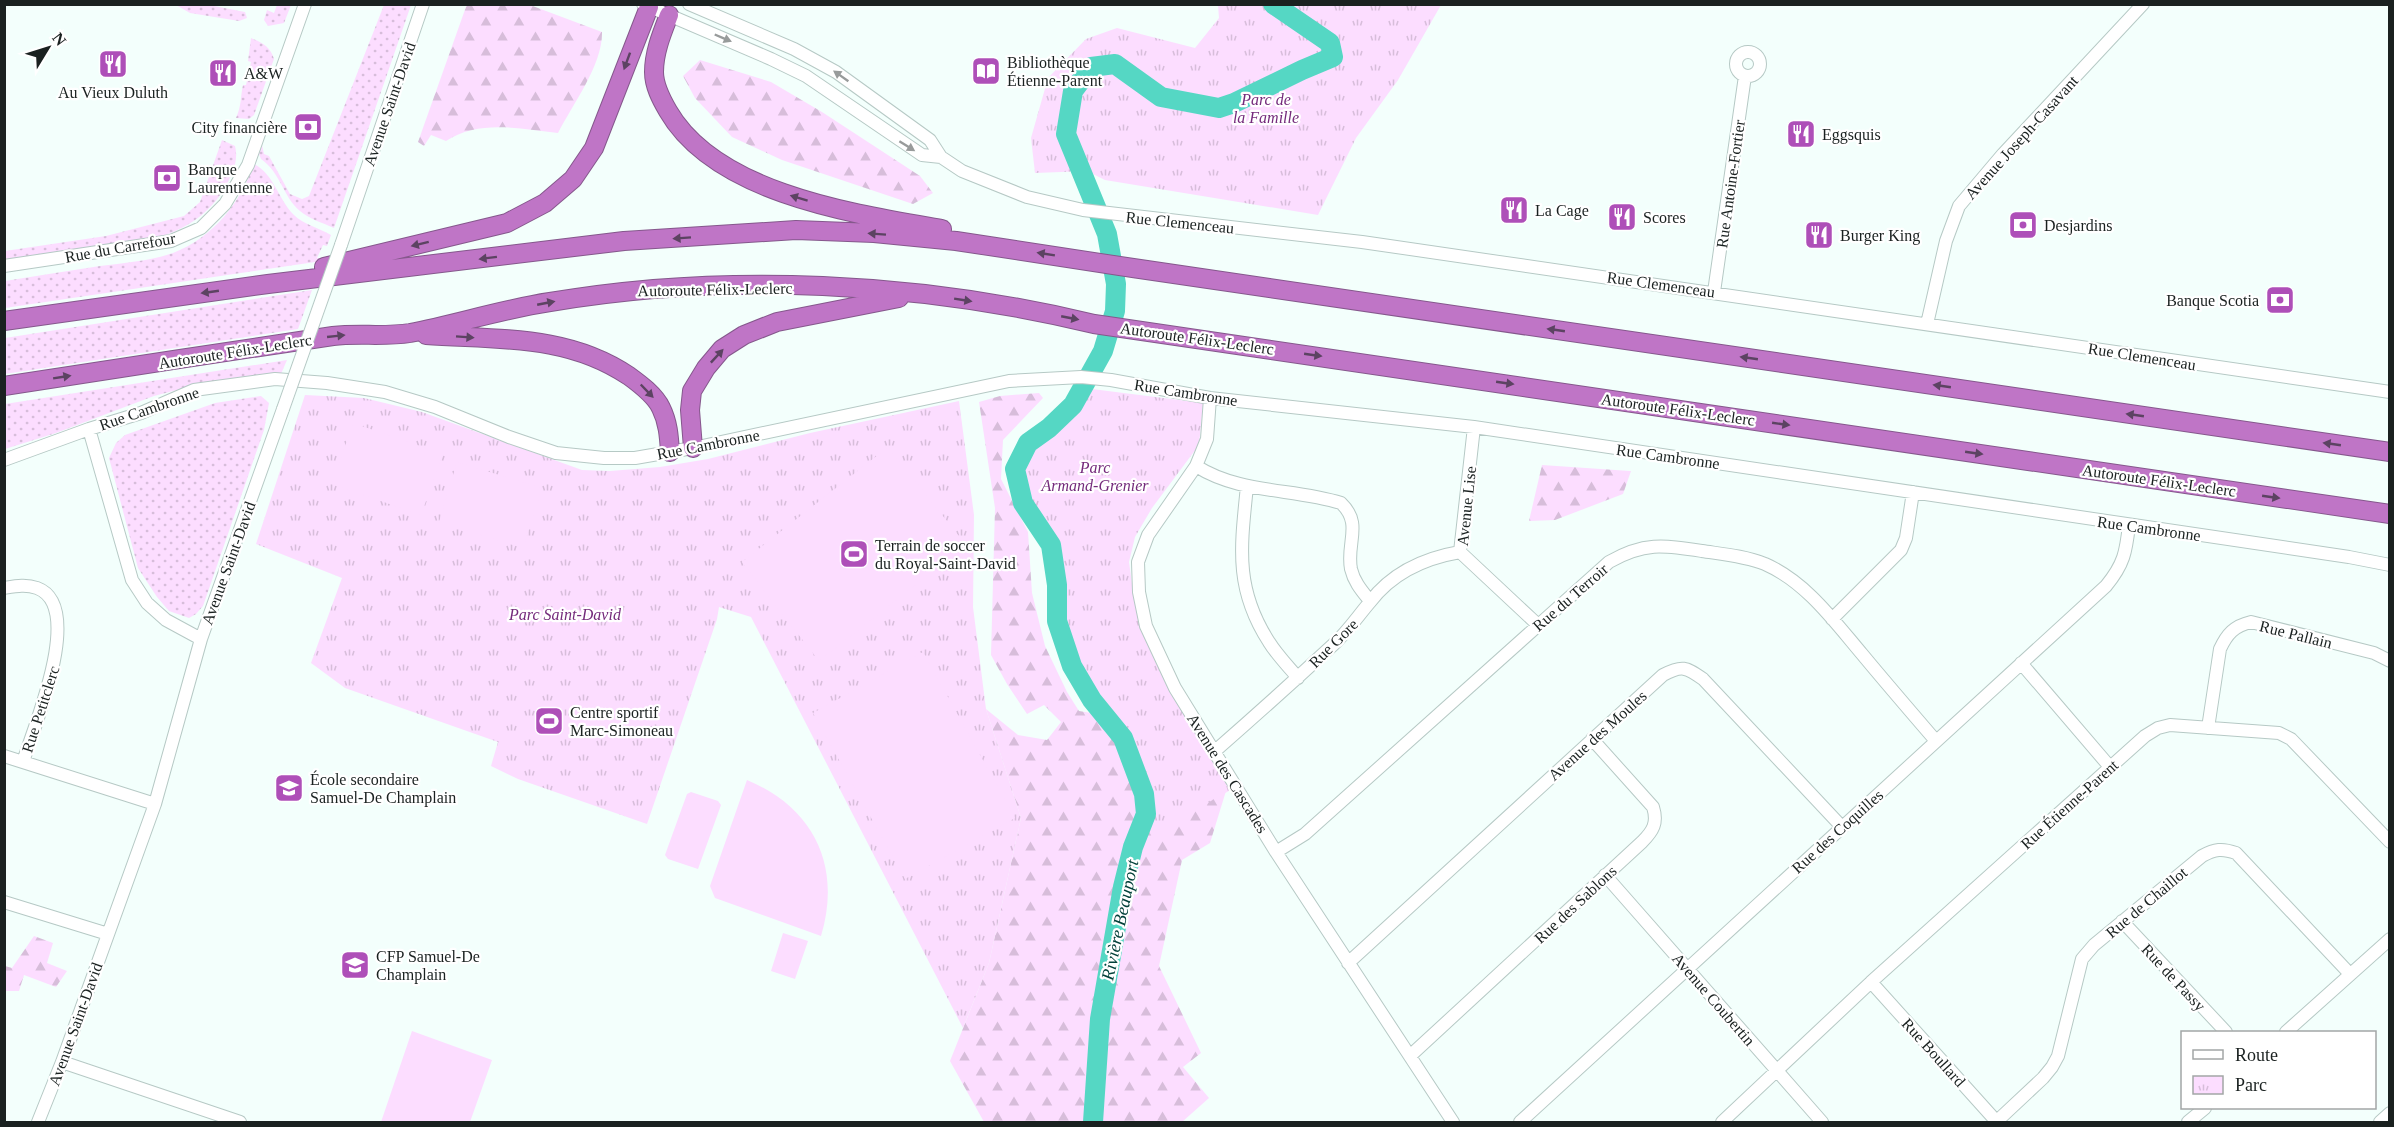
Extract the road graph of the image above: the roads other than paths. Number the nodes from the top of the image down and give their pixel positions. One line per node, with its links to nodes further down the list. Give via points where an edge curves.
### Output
1 (305, 4): 10 (street, Rue du Carrefour, via 248,165 225,204 201,228 171,241)
2 (423, 4): 37 (street, Avenue Saint-David, bridge)
3 (689, 4): 8 (street, Rue Clemenceau, one-way to 3, via 930,140 836,72 794,49)
4 (2142, 4): 15 (street, Avenue Joseph-Casavant, via 1959,206 1946,241)
5 (647, 5): 6 (street, Rue Clemenceau); 11 (highway, one-way to 11, via 594,148 573,179 545,202 507,223)
6 (671, 10): 8 (street, Rue Clemenceau, one-way to 8, via 806,76 922,154); 9 (highway, one-way to 6, via 963,232 881,219 798,199 759,184 692,143 666,107 654,74 658,46)
7 (1745, 76): 12 (street, Rue Antoine-Fortier)
8 (941, 157): 12 (street, Rue Clemenceau, via 985,181 1027,197 1083,210 1362,242)
9 (998, 246): 11 (highway, one-way to 11, via 874,233 795,230 624,242); 24 (highway, one-way to 9)
10 (4, 266)
11 (268, 284): 14 (highway, one-way to 14)
12 (1714, 292): 15 (street, Rue Clemenceau)
13 (921, 294): 16 (highway, Autoroute Félix-Leclerc, one-way to 13, via 548,302 623,291 737,285); 22 (highway, one-way to 13, via 692,391 723,349 744,335 777,322); 29 (highway, Autoroute Félix-Leclerc, one-way to 29, via 1094,324)
14 (4, 321)
15 (1927, 324): 18 (street, Rue Clemenceau)
16 (406, 334): 17 (highway, Autoroute Félix-Leclerc, one-way to 16, via 338,336); 23 (highway, one-way to 23, via 546,342 612,364 660,405 668,424)
17 (4, 386)
18 (2390, 392)
19 (1210, 398): 20 (street, Rue Cambronne); 22 (street, Rue Cambronne, via 1081,377 1009,381); 26 (street, Avenue des Cascades, via 1207,439)
20 (1474, 427): 28 (street, Rue Cambronne); 31 (street, Avenue Lise)
21 (89, 429): 23 (street, Rue Cambronne, via 141,413 194,390 274,380 385,392 556,453 624,458); 25 (street, Rue Cambronne); 37 (street, via 132,580 147,603 166,620)
22 (693, 448): 23 (street, Rue Cambronne)
23 (670, 452)
24 (2390, 452)
25 (4, 460)
26 (1196, 466): 27 (street, via 1214,477); 44 (street, Avenue des Cascades, via 1148,535 1138,562 1139,592 1146,626 1175,688)
27 (1247, 486): 34 (street, via 1341,503 1350,511 1354,522 1351,569 1355,582); 40 (street, via 1241,552 1244,584 1253,614 1269,643)
28 (1913, 492): 30 (street, Rue Cambronne); 35 (street, via 1901,550)
29 (2390, 514)
30 (2129, 525): 32 (street, Rue Cambronne); 39 (street, Rue des Coquilles, via 2120,569)
31 (1460, 552): 34 (street, Rue Gore, via 1416,564); 36 (street, Avenue Lise)
32 (2390, 565)
33 (4, 588): 46 (street, Rue Petitclerc, via 23,585 49,596 58,645)
34 (1370, 601): 40 (street, Rue Gore, via 1338,640)
35 (1832, 619): 36 (street, Rue du Terroir, via 1807,592 1763,563 1663,545 1636,549 1609,562); 43 (street, Rue du Terroir)
36 (1537, 624): 51 (street, Rue du Terroir, via 1305,834)
37 (201, 639): 48 (street, Avenue Saint-David)
38 (2390, 661): 41 (street, Rue Pallain, via 2374,653 2251,622 2240,625 2225,637 2220,649)
39 (2021, 663): 43 (street, Rue des Coquilles); 47 (street)
40 (1298, 678): 44 (street, Rue Gore)
41 (2208, 728): 47 (street, Rue Étienne-Parent, via 2158,728); 50 (street, Rue Étienne-Parent, via 2279,733 2291,739)
42 (1592, 739): 49 (street, Avenue des Moules, via 1663,675 1678,667 1690,670 1703,679); 52 (street, Rue des Sablons, via 1653,807 1656,817 1649,835); 57 (street, Avenue des Moules)
43 (1936, 741): 49 (street, Rue des Coquilles)
44 (1215, 751): 51 (street, Avenue des Cascades)
45 (4, 756): 46 (street)
46 (22, 762): 48 (street)
47 (2110, 767): 60 (street, Rue Étienne-Parent)
48 (155, 804): 55 (street, Avenue Saint-David)
49 (1842, 827): 58 (street, Rue des Coquilles)
50 (2390, 842)
51 (1276, 852): 57 (street, Avenue des Cascades)
52 (1605, 875): 58 (street, Avenue Coubertin); 63 (street, Rue des Sablons)
53 (4, 902): 55 (street)
54 (2122, 921): 59 (street, Rue de Chaillot, via 2202,856 2222,848 2236,853); 61 (street, Rue de Passy); 74 (street, Rue de Chaillot, via 2082,959 2052,1067)
55 (108, 934): 64 (street, Avenue Saint-David)
56 (2390, 939): 59 (street)
57 (1348, 963): 63 (street, Avenue des Cascades)
58 (1687, 968): 65 (street, Avenue Coubertin); 71 (street, Rue des Coquilles)
59 (2350, 974): 62 (street)
60 (1871, 982): 65 (street, Rue Étienne-Parent); 74 (street, Rue Boullard)
61 (2225, 1031)
62 (2287, 1031)
63 (1411, 1055): 70 (street, Avenue des Cascades)
64 (62, 1062): 68 (street, Avenue Saint-David); 69 (street)
65 (1776, 1070): 72 (street, Rue Étienne-Parent); 73 (street, Avenue Coubertin)
66 (2203, 1109): 75 (street)
67 (2390, 1113): 76 (street)
68 (38, 1122)
69 (240, 1122)
70 (1454, 1122)
71 (1520, 1122)
72 (1722, 1122)
73 (1822, 1122)
74 (1996, 1122)
75 (2188, 1122)
76 (2380, 1122)

